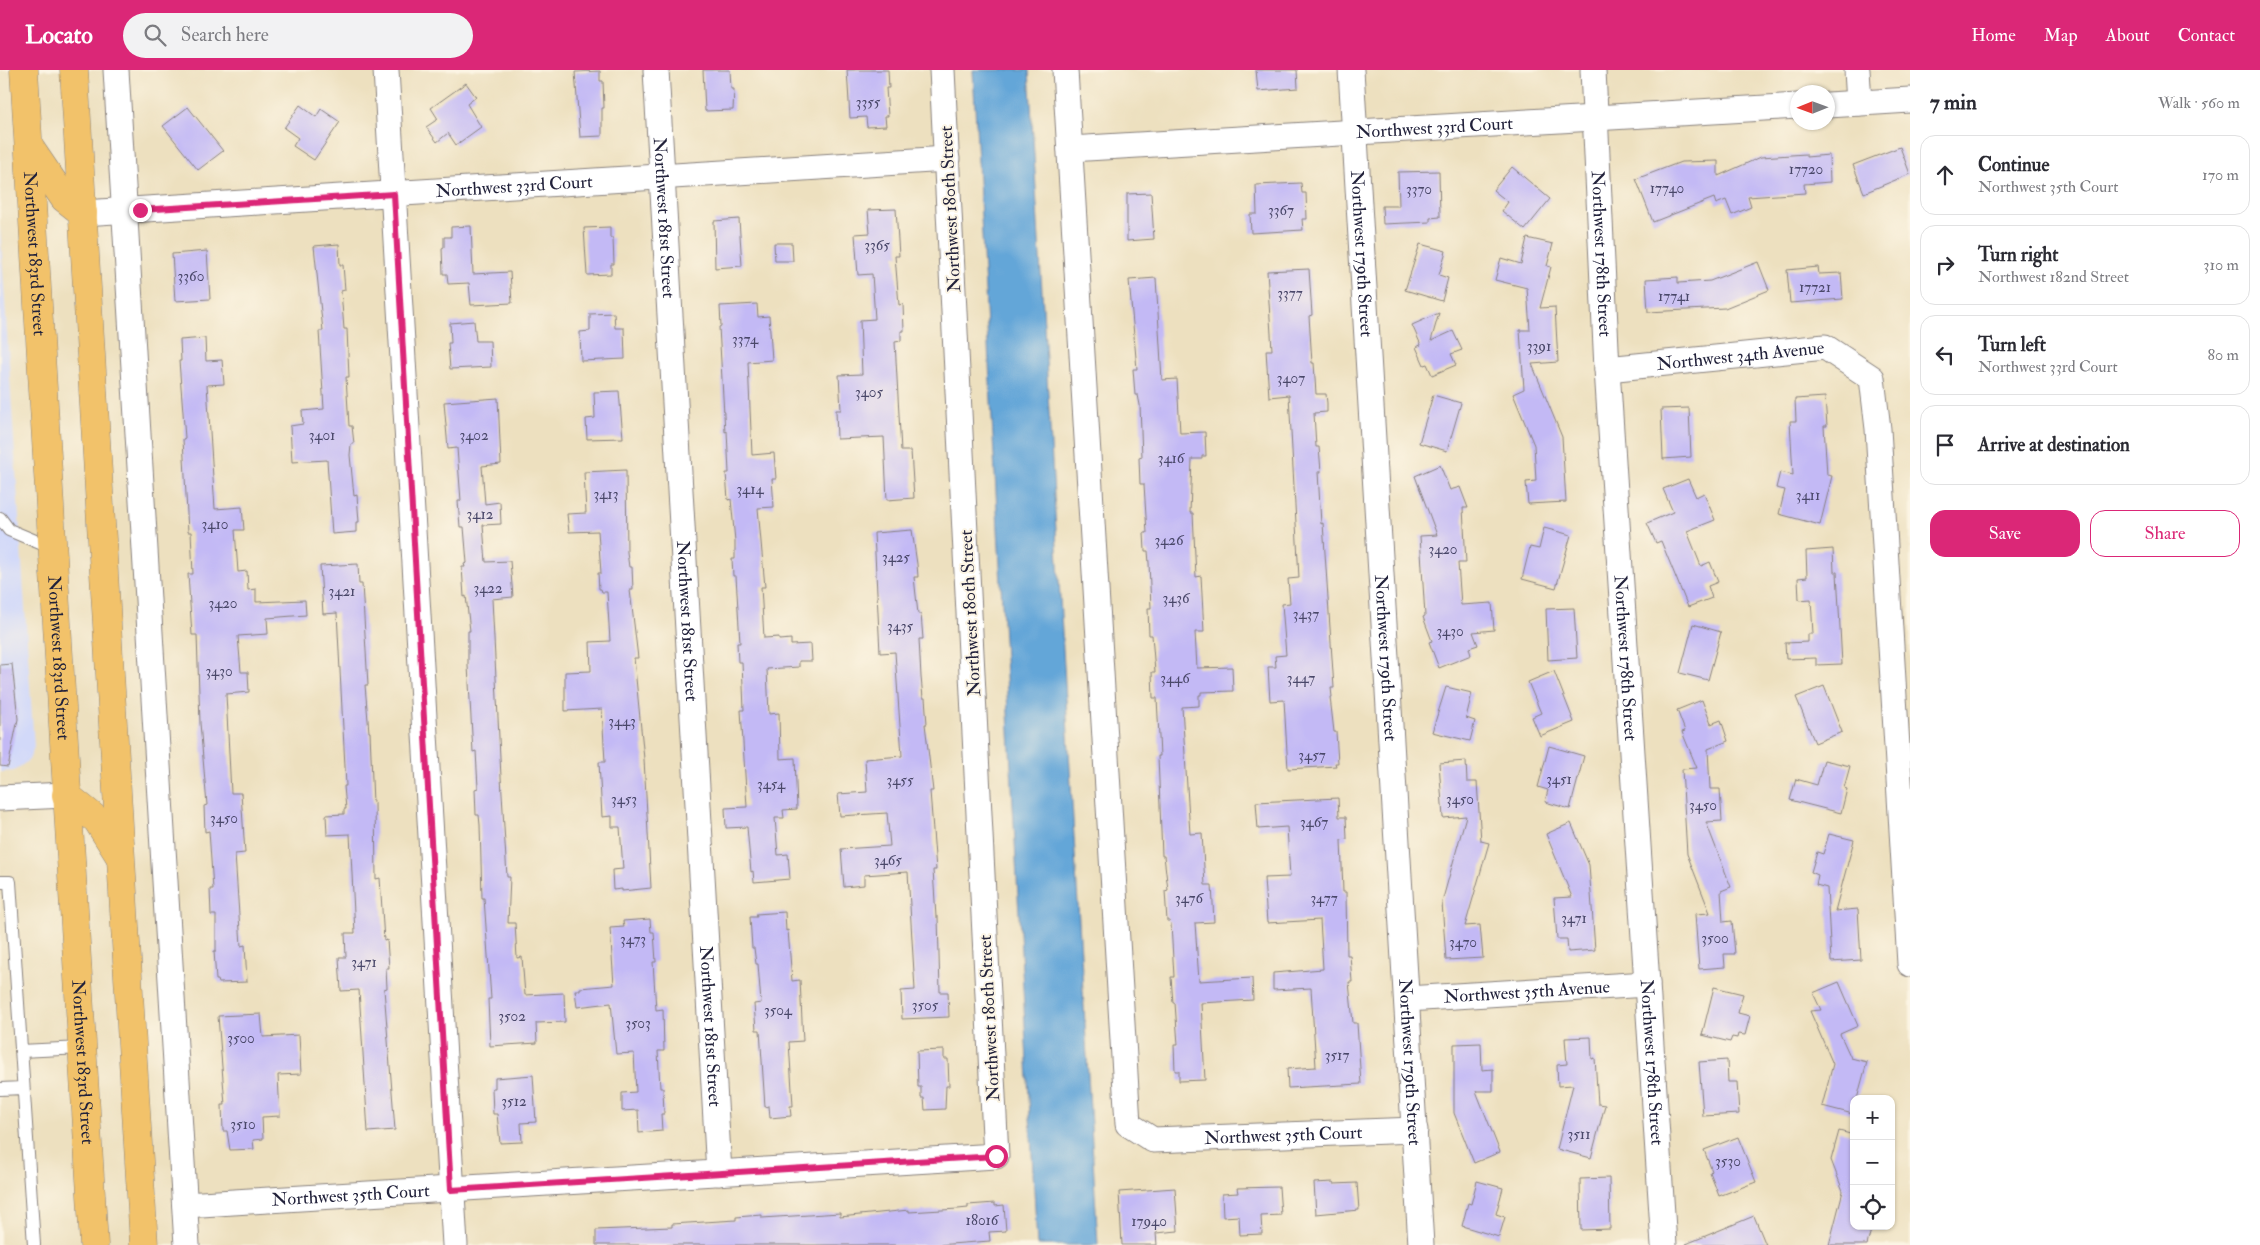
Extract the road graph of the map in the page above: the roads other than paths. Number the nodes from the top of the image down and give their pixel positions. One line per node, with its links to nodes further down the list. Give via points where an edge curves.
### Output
1 (24, 70): 17 (main road, Northwest 183rd Street)
2 (74, 70): 23 (main road)
3 (116, 70): 22 (street)
4 (386, 70): 21 (street)
5 (656, 70): 20 (street, Northwest 181st Street)
6 (942, 70): 19 (street, Northwest 180th Street)
7 (1065, 70): 18 (street)
8 (1351, 70): 16 (street, Northwest 179th Street)
9 (1593, 70): 15 (street, Northwest 178th Street)
10 (1857, 70): 12 (street)
11 (1910, 100): 12 (street)
12 (1859, 103): 13 (street)
13 (1835, 105)
14 (1790, 106): 15 (street, Northwest 33rd Court)
15 (1596, 118): 16 (street, Northwest 33rd Court); 24 (street, Northwest 178th Street)
16 (1356, 134): 18 (street, Northwest 33rd Court); 33 (street, Northwest 179th Street)
17 (28, 144): 23 (main road, via 64,198); 26 (main road, Northwest 183rd Street)
18 (1070, 150): 38 (street, Northwest 35th Court, via 1128,1124 1153,1140)
19 (947, 159): 20 (street, Northwest 33rd Court); 39 (street, Northwest 180th Street)
20 (663, 178): 21 (street, Northwest 33rd Court); 40 (street, Northwest 181st Street)
21 (394, 194): 22 (street, Northwest 33rd Court); 41 (street)
22 (125, 211): 23 (street, Northwest 33rd Court); 42 (street)
23 (83, 213): 29 (main road)
24 (1607, 369): 31 (street, Northwest 34th Avenue, via 1825,347 1872,378 1878,429); 32 (street, Northwest 178th Street)
25 (0, 518): 26 (lane, via 9,530)
26 (52, 548): 27 (main road, Northwest 183rd Street)
27 (66, 795): 28 (street); 29 (main road, via 97,820); 34 (main road, Northwest 183rd Street)
28 (0, 798)
29 (121, 859): 45 (main road)
30 (0, 882): 35 (lane, via 10,882)
31 (1910, 964)
32 (1648, 984): 33 (street, Northwest 35th Avenue); 49 (street, Northwest 178th Street)
33 (1407, 999): 38 (street, Northwest 179th Street)
34 (82, 1048): 35 (lane); 44 (main road, Northwest 183rd Street)
35 (21, 1051): 36 (lane)
36 (24, 1088): 37 (lane); 43 (lane)
37 (0, 1089)
38 (1415, 1130): 48 (street, Northwest 179th Street)
39 (996, 1156): 40 (street, Northwest 35th Court)
40 (719, 1173): 41 (street, Northwest 35th Court)
41 (451, 1190): 42 (street, Northwest 35th Court); 47 (street)
42 (186, 1205): 46 (street)
43 (34, 1245)
44 (94, 1245)
45 (144, 1245)
46 (187, 1245)
47 (455, 1245)
48 (1421, 1245)
49 (1664, 1245)

